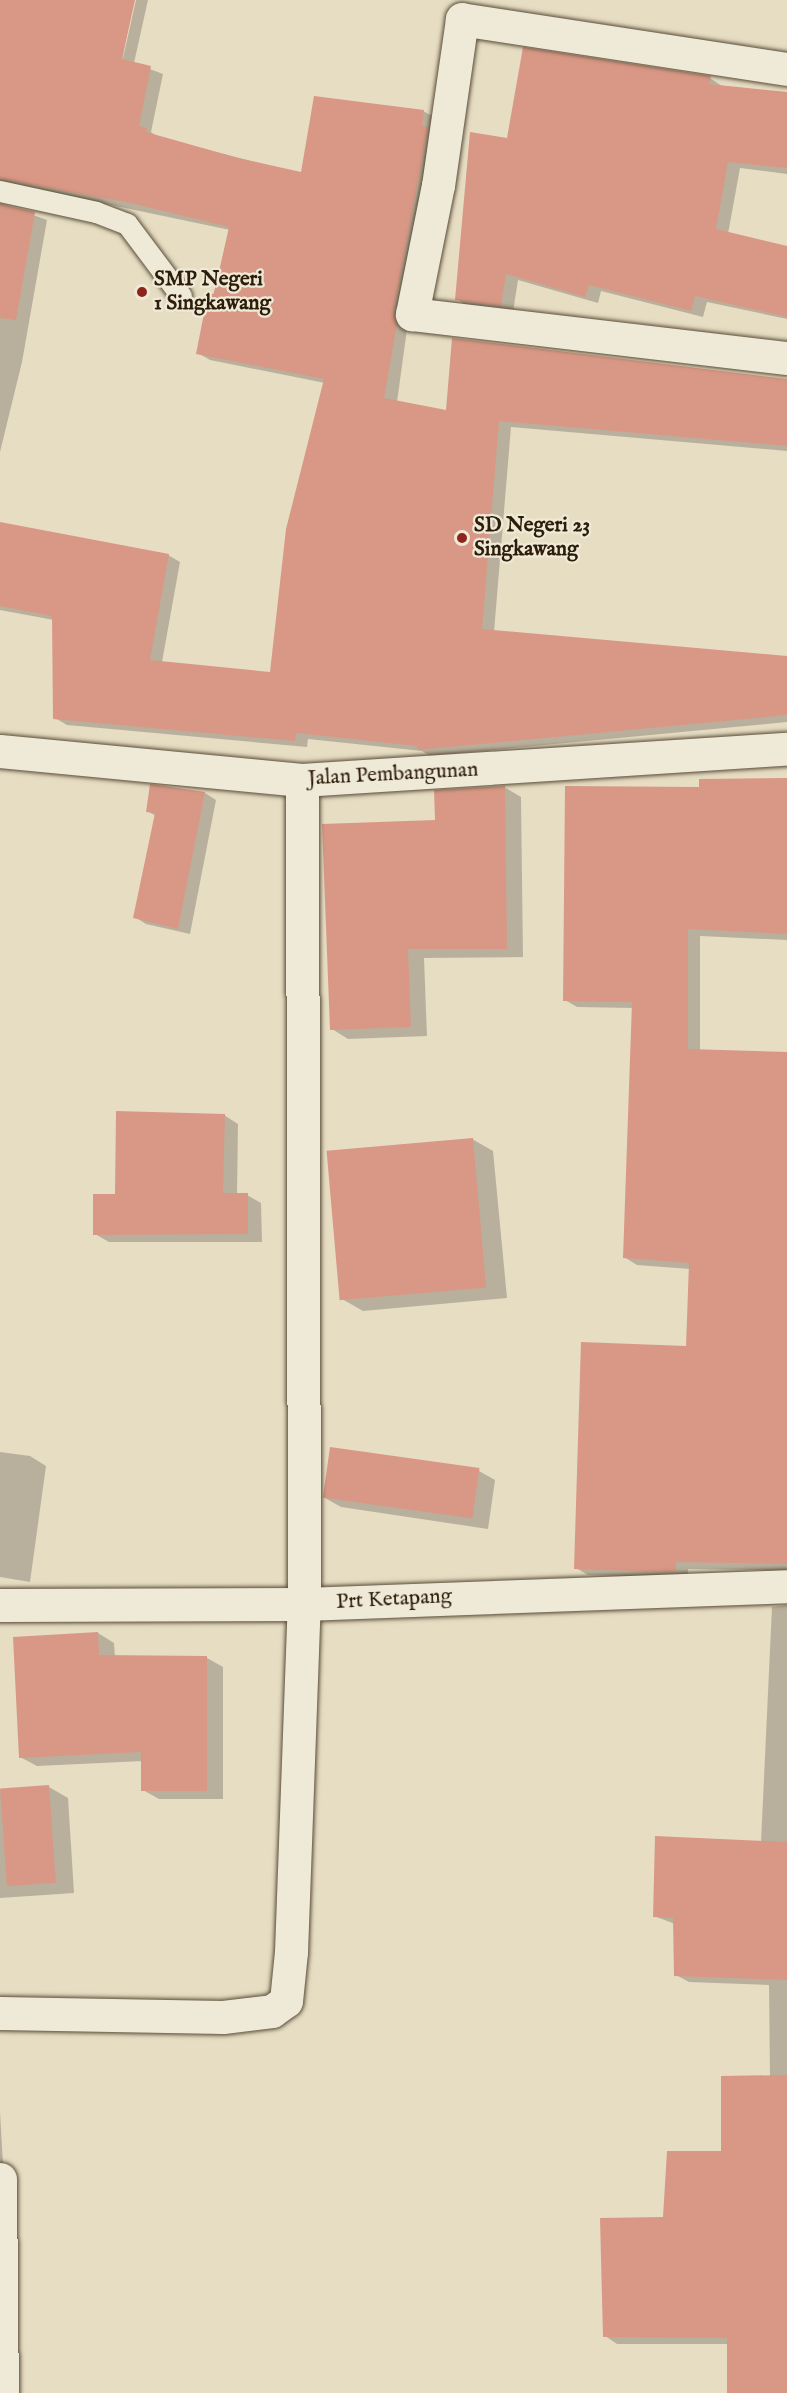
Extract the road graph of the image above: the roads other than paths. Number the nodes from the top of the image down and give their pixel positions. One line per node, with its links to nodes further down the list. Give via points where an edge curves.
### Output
1 (787, 69): 4 (street, via 462,19 438,185 412,314)
2 (0, 191): 3 (lane, via 96,212 127,224)
3 (181, 296)
4 (787, 358)
5 (787, 749): 7 (street, Jalan Pembangunan)
6 (0, 751): 7 (street, Jalan Pembangunan)
7 (302, 780): 9 (street)
8 (787, 1586): 9 (street, Prt Ketapang)
9 (304, 1604): 10 (street, Prt Ketapang); 11 (street, via 286,2001 272,2011 223,2017)
10 (0, 1605)
11 (0, 2013)
12 (0, 2179): 13 (street)
13 (2, 2393)

